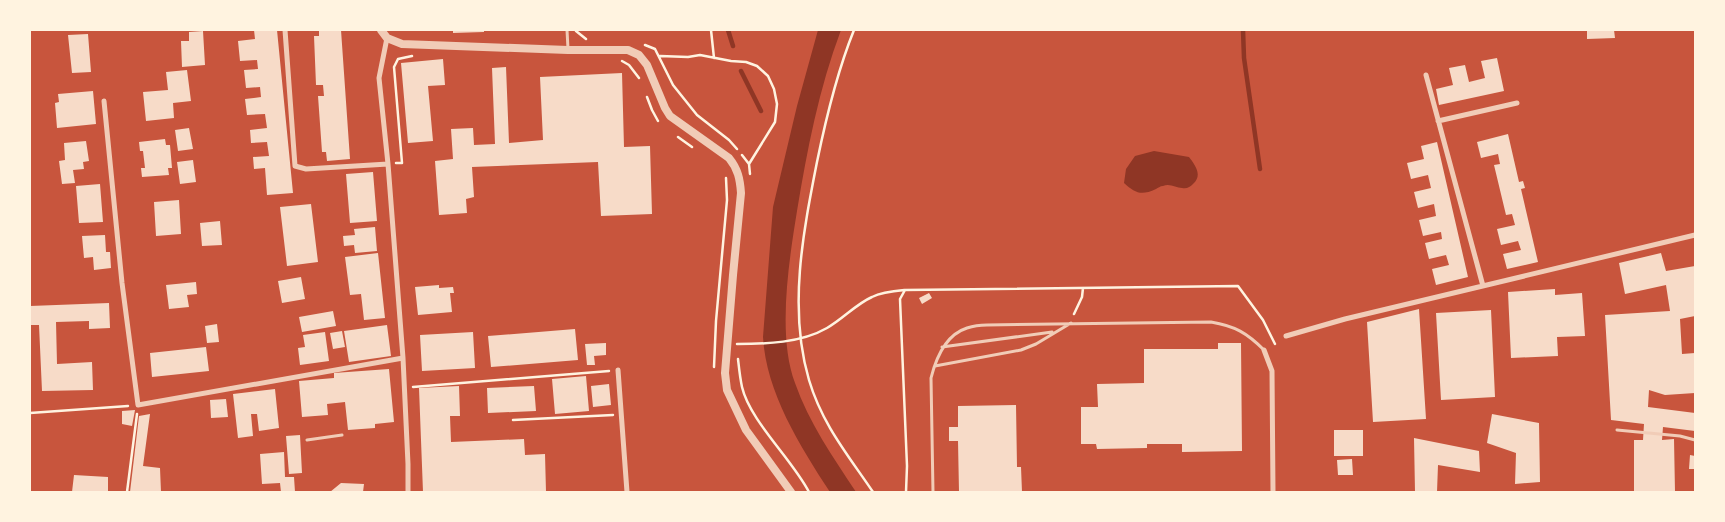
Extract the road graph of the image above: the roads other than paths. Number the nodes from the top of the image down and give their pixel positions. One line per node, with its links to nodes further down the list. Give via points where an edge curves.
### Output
1 (285, 30): 10 (street, via 295,166 306,169)
2 (381, 30): 4 (street)
3 (567, 30): 5 (lane)
4 (387, 38): 5 (street, via 402,44); 10 (street, via 379,78)
5 (568, 50): 27 (street, via 628,50 639,55 647,65 670,116 729,158 736,167 741,193 725,373 727,390 746,430)
6 (1426, 75): 9 (street)
7 (104, 101): 18 (street, via 138,405)
8 (1516, 103): 9 (street)
9 (1438, 121): 12 (street)
10 (388, 164): 18 (street)
11 (1695, 235): 12 (street)
12 (1483, 286): 15 (street)
13 (1071, 323): 14 (lane); 16 (lane, via 967,327); 17 (lane, via 1211,322 1229,325 1248,334)
14 (1055, 332): 16 (lane); 19 (lane, via 1021,350)
15 (1286, 336)
16 (942, 348): 19 (lane)
17 (1264, 350): 29 (street, via 1272,370)
18 (402, 358): 25 (street)
19 (934, 366): 28 (lane, via 931,396)
20 (618, 370): 26 (street)
21 (1617, 430): 24 (lane)
22 (342, 435): 23 (lane)
23 (307, 440)
24 (1695, 440)
25 (408, 492)
26 (627, 492)
27 (791, 492)
28 (933, 492)
29 (1273, 492)

